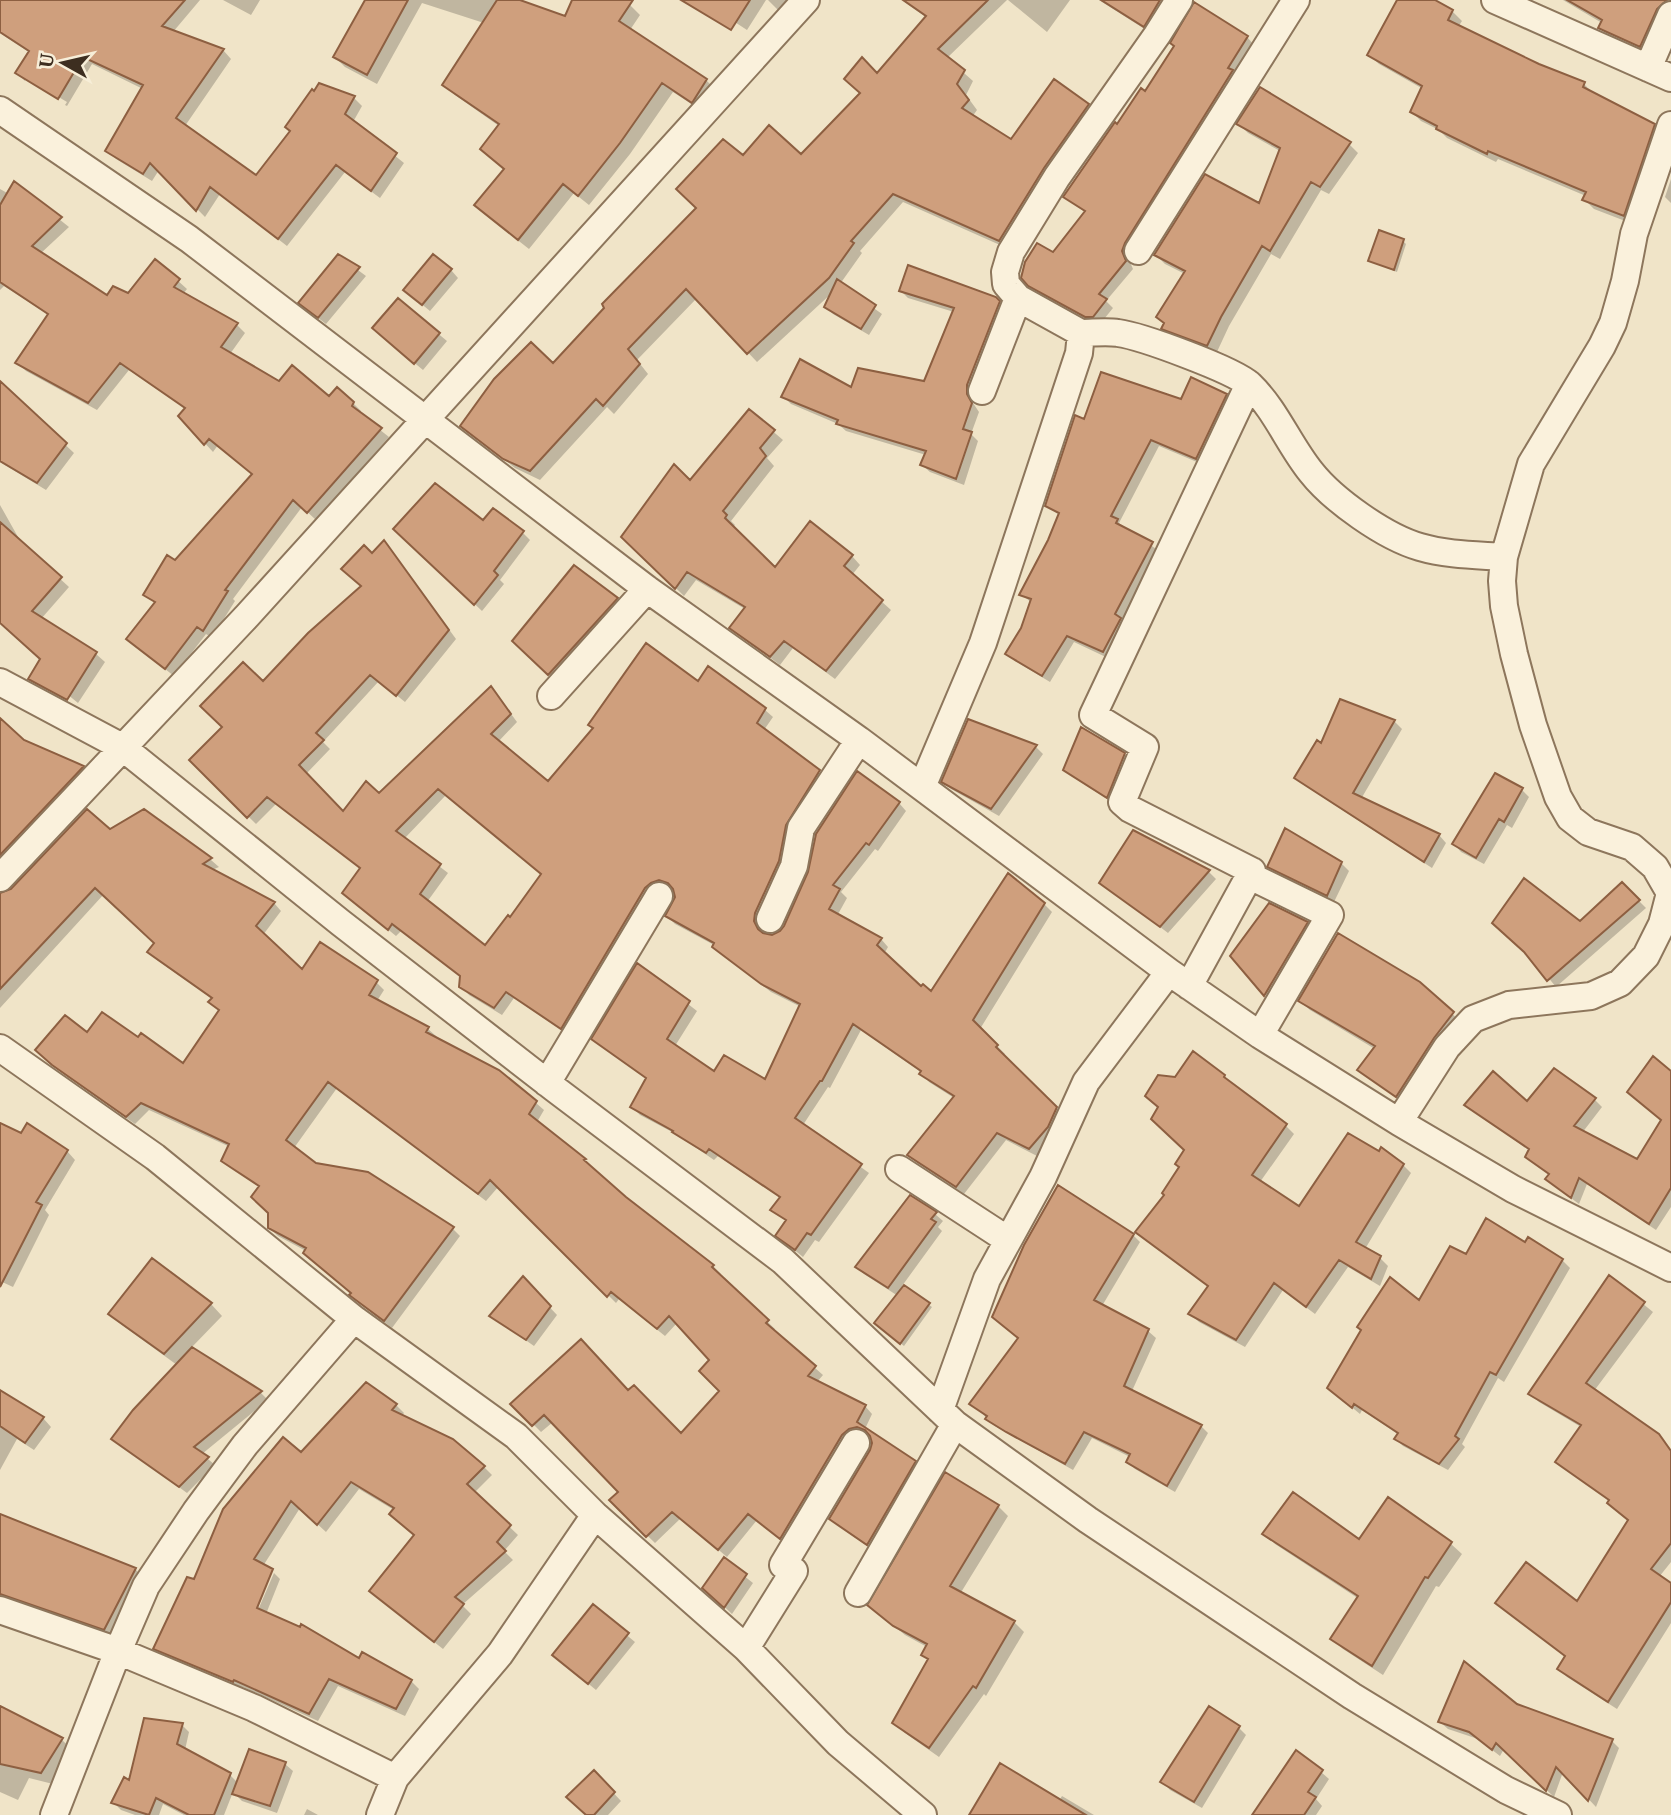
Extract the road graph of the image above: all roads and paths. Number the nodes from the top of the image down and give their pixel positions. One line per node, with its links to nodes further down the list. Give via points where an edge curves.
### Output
1 (806, 0): 14 (street)
2 (1179, 0): 10 (street, via 1010,252 1006,284)
3 (1296, 0): 9 (street)
4 (1496, 0): 6 (street)
5 (1671, 15): 6 (street)
6 (1659, 73)
7 (0, 110): 14 (street, via 189,239)
8 (1671, 125): 15 (street, via 1634,234 1613,323 1531,464)
9 (1138, 251)
10 (1018, 298): 11 (street); 13 (street)
11 (1080, 333): 12 (street, via 1117,332 1149,340); 21 (street, via 1079,353 983,643)
12 (1249, 384): 15 (street, via 1312,473 1349,507 1418,547); 22 (street, via 1093,715 1145,747 1122,802 1252,871)
13 (982, 391)
14 (425, 421): 16 (street); 20 (street)
15 (1504, 557): 26 (street, via 1504,606 1514,654 1558,797 1570,818 1588,832 1632,847 1655,867 1670,893)
16 (647, 589): 18 (street); 19 (street)
17 (0, 682): 20 (street)
18 (551, 696)
19 (859, 740): 21 (street); 25 (street, via 801,828 794,866)
20 (122, 747): 23 (street); 30 (street)
21 (922, 787): 27 (street)
22 (1250, 876): 27 (street); 28 (street, via 1330,915)
23 (0, 878)
24 (659, 896): 30 (street)
25 (770, 919)
26 (1665, 932): 31 (street, via 1620,983 1591,996 1509,1005 1473,1019 1447,1047)
27 (1179, 979): 28 (street); 33 (street, via 1086,1082)
28 (1260, 1035): 31 (street)
29 (0, 1048): 35 (street, via 155,1157)
30 (547, 1083): 36 (street, via 783,1261)
31 (1399, 1122): 34 (street, via 1513,1189)
32 (899, 1169): 33 (street)
33 (1008, 1240): 36 (street, via 987,1279)
34 (1671, 1268)
35 (354, 1319): 38 (street, via 516,1436); 42 (street, via 245,1445 196,1511 146,1586)
36 (948, 1417): 39 (street); 47 (street, via 1088,1520 1352,1696 1506,1790)
37 (856, 1443): 41 (street, via 783,1565 794,1571)
38 (594, 1515): 41 (street); 43 (street, via 500,1654)
39 (858, 1593)
40 (0, 1610): 42 (street)
41 (746, 1648): 46 (street, via 838,1743)
42 (118, 1651): 43 (street, via 254,1708); 44 (street)
43 (394, 1778): 45 (street)
44 (54, 1815)
45 (380, 1815)
46 (923, 1815)
47 (1558, 1815)

